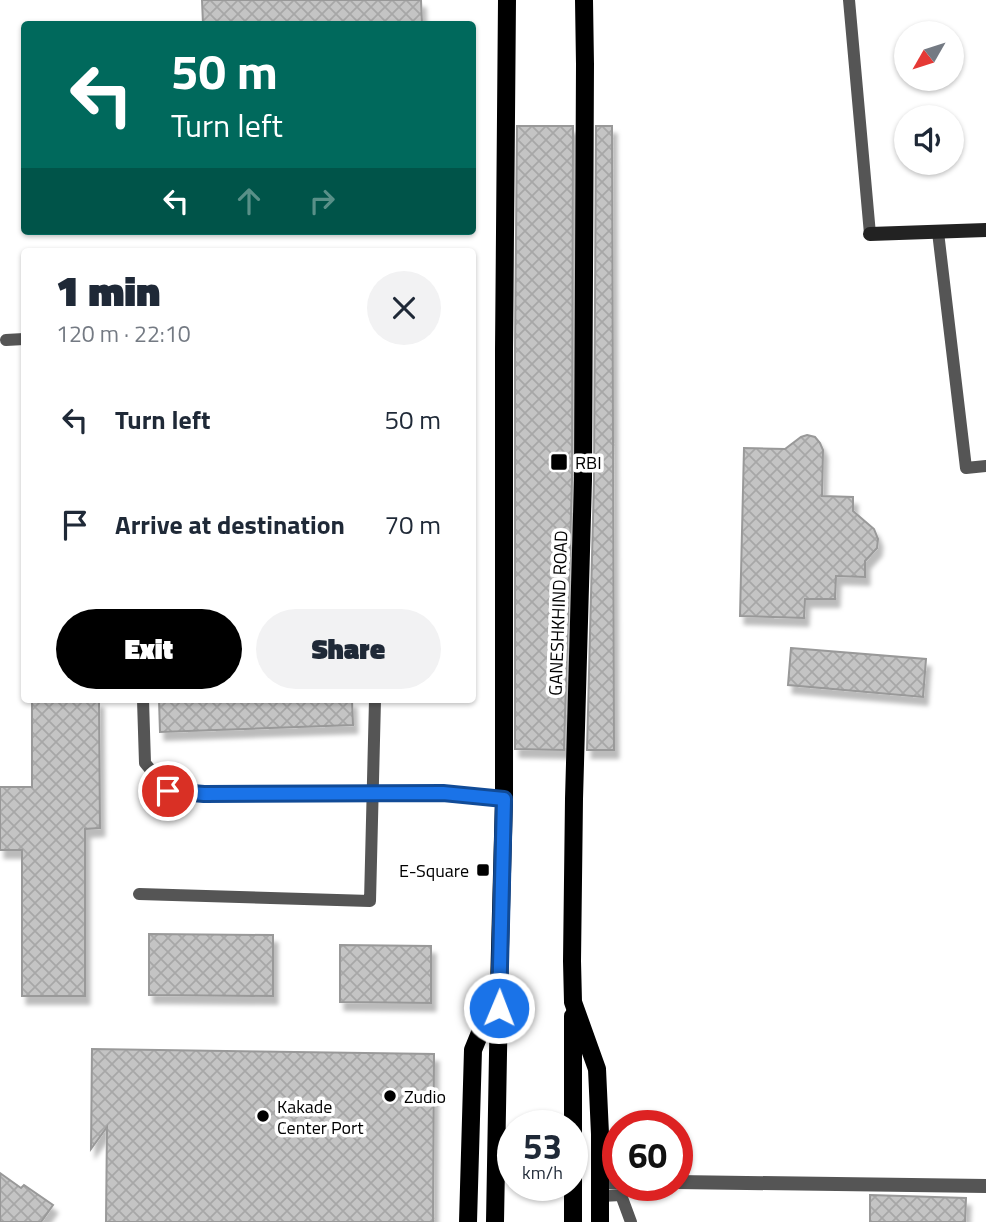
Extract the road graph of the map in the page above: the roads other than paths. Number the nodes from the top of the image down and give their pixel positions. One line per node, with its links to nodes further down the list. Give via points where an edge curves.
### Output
1 (507, 0): 13 (main road)
2 (584, 0): 16 (main road, GANESHKHIND ROAD, via 583,480)
3 (849, 0): 6 (lane)
4 (986, 230): 5 (street)
5 (938, 232): 6 (street); 9 (lane, via 966,468)
6 (870, 234)
7 (21, 339): 8 (lane)
8 (6, 340)
9 (986, 466)
10 (143, 703): 12 (lane, via 145,763 168,791)
11 (375, 703): 12 (lane)
12 (374, 793): 13 (lane); 14 (lane, via 370,901)
13 (504, 799): 15 (main road)
14 (139, 894)
15 (499, 986): 22 (main road, via 473,1050); 23 (main road)
16 (573, 1002): 17 (main road, GANESHKHIND ROAD, via 597,1069); 24 (main road)
17 (602, 1134)
18 (693, 1182): 19 (street)
19 (986, 1186)
20 (604, 1201): 25 (main road, GANESHKHIND ROAD)
21 (623, 1201): 26 (lane)
22 (468, 1222)
23 (495, 1222)
24 (573, 1222)
25 (600, 1222)
26 (631, 1222)

